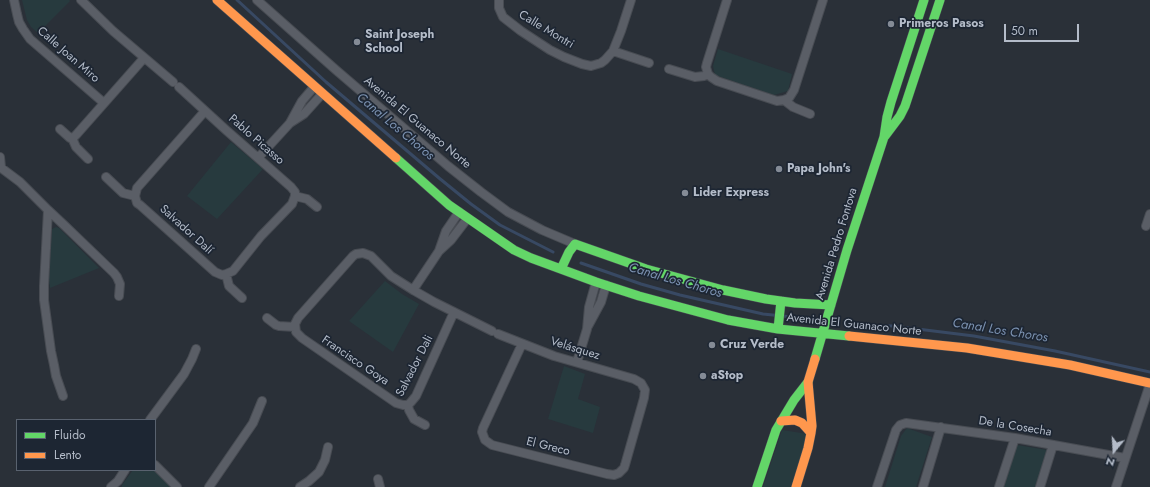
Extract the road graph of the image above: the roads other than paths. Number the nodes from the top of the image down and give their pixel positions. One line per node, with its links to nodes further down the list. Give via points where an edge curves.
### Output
1 (14, 0): 19 (street, Calle Joan Miro, via 19,22 30,39)
2 (81, 0): 12 (street, Pablo Picasso)
3 (217, 0): 16 (street, Avenida El Guanaco Norte)
4 (257, 0): 39 (street, Avenida El Guanaco Norte, via 481,192 508,212)
5 (499, 0): 11 (street, Calle Montri, via 500,13 507,20 564,57 591,66 601,63)
6 (630, 0): 11 (street, Calle Montri)
7 (728, 0): 15 (street, via 707,63)
8 (823, 0): 18 (street, via 794,90)
9 (924, 0): 24 (street, Avenida Pedro Fontova, via 891,102)
10 (940, 0): 24 (street, Avenida Pedro Fontova, via 905,106)
11 (613, 51): 13 (street)
12 (144, 58): 19 (street); 20 (street, Pablo Picasso)
13 (649, 63)
14 (669, 69): 15 (street, via 696,77)
15 (708, 74): 18 (street, via 717,81 773,100)
16 (314, 87): 17 (street, Avenida El Guanaco Norte); 22 (street, via 302,101)
17 (322, 94): 22 (street, via 304,114); 35 (street, Avenida El Guanaco Norte)
18 (784, 100): 21 (street, via 793,108)
19 (104, 103): 25 (street)
20 (205, 111): 27 (street, Pablo Picasso); 31 (street, via 137,188)
21 (810, 114)
22 (290, 123): 27 (street)
23 (60, 129): 25 (street)
24 (884, 137): 49 (street, Avenida Pedro Fontova)
25 (72, 138): 28 (street, via 76,147)
26 (0, 157): 29 (street)
27 (258, 158): 32 (street, Pablo Picasso, via 291,187)
28 (88, 159)
29 (0, 167): 34 (street, via 20,182)
30 (106, 178): 31 (street, Salvador Dalí, via 123,193)
31 (135, 196): 42 (street, Salvador Dalí, via 140,205 215,272)
32 (295, 196): 33 (street, via 307,199); 42 (street, via 292,204 232,271)
33 (317, 207)
34 (48, 210): 46 (street, via 114,273 120,284); 62 (street, via 44,300 51,350)
35 (459, 212): 37 (street, Avenida El Guanaco Norte); 40 (street, via 446,230)
36 (1150, 214): 38 (street)
37 (468, 219): 40 (street); 41 (street, Avenida El Guanaco Norte, via 514,250)
38 (1146, 226)
39 (575, 244): 41 (street); 48 (street, Avenida El Guanaco Norte, via 646,269 766,299)
40 (438, 251): 45 (street)
41 (561, 269): 43 (street, Avenida El Guanaco Norte)
42 (226, 274): 47 (street, via 229,286)
43 (596, 282): 44 (street, Avenida El Guanaco Norte); 54 (street, via 589,307)
44 (606, 285): 52 (street, Avenida El Guanaco Norte, via 728,320); 54 (street, via 601,302)
45 (413, 290): 50 (street, Velásquez); 53 (street, Velásquez, via 391,276 371,256 356,254 298,318)
46 (119, 296)
47 (242, 298)
48 (780, 305): 49 (street, Avenida El Guanaco Norte); 52 (street)
49 (831, 305): 55 (street, Avenida Pedro Fontova)
50 (454, 312): 56 (street, Velásquez); 64 (street, Salvador Dali, via 416,396)
51 (267, 318): 53 (street, via 280,326)
52 (778, 326): 55 (street, Avenida El Guanaco Norte)
53 (295, 327): 64 (street, Francisco Goya, via 302,338 349,371 396,403)
54 (587, 329): 58 (street)
55 (823, 334): 59 (street, Avenida Pedro Fontova); 60 (street, Avenida El Guanaco Norte, via 967,348 1070,365)
56 (522, 344): 58 (street, Velásquez); 61 (street, El Greco, via 483,428 483,437 492,445 606,474 617,474 625,465 645,394)
57 (196, 349): 65 (street, via 184,374)
58 (577, 362): 61 (street, Velásquez, via 638,380)
59 (808, 382): 66 (street, Avenida Pedro Fontova); 69 (street, Avenida Pedro Fontova)
60 (1150, 383): 73 (street)
61 (643, 386)
62 (63, 396)
63 (262, 401): 78 (street, via 253,423)
64 (408, 404): 67 (street, Salvador Dali, via 414,419)
65 (151, 419)
66 (781, 421): 69 (street, via 795,420 802,423); 80 (street, Avenida Pedro Fontova)
67 (425, 425)
68 (941, 427): 70 (street, De la Cosecha); 82 (street, De la Cosecha, via 909,423 900,425 894,433); 83 (street)
69 (811, 433): 81 (street, Avenida Pedro Fontova)
70 (1015, 438): 71 (street, De la Cosecha); 84 (street)
71 (1053, 445): 73 (street, De la Cosecha); 85 (street)
72 (328, 447): 79 (street, via 319,472)
73 (1125, 458): 86 (street)
74 (156, 466): 77 (street)
75 (124, 471): 76 (street)
76 (111, 487)
77 (177, 487)
78 (209, 487)
79 (300, 487)
80 (757, 487)
81 (796, 487)
82 (877, 487)
83 (923, 487)
84 (1000, 487)
85 (1040, 487)
86 (1116, 487)

